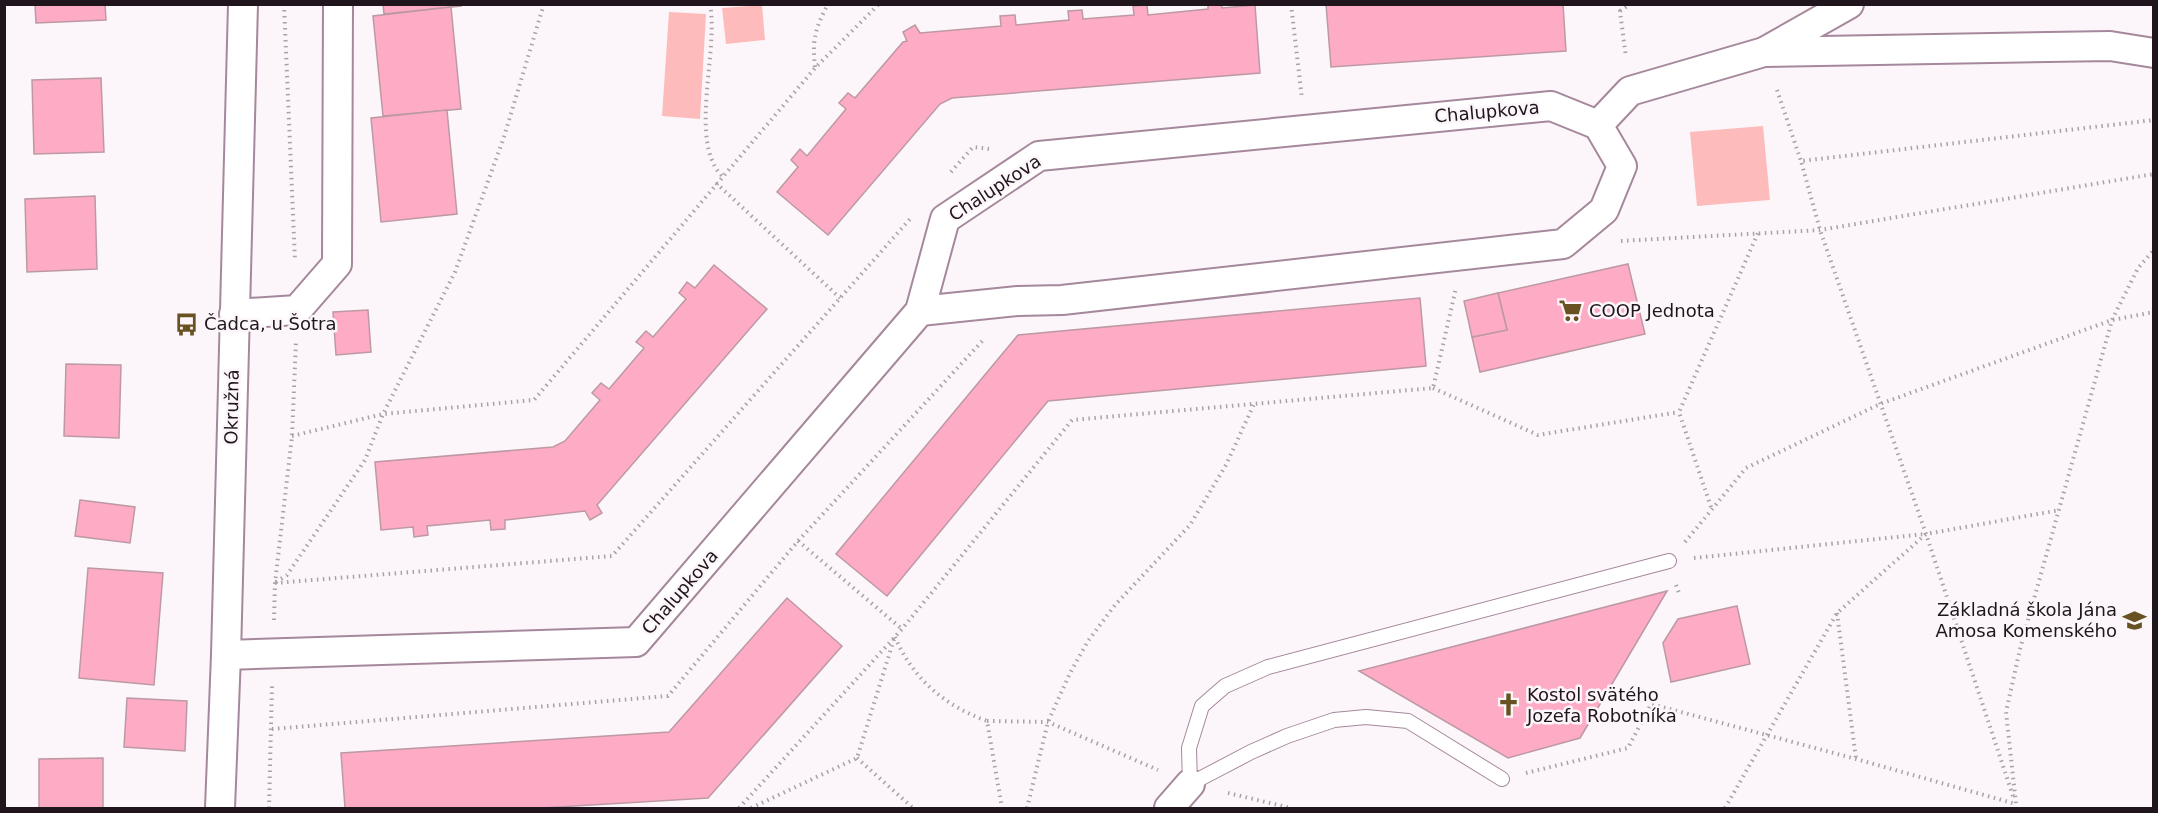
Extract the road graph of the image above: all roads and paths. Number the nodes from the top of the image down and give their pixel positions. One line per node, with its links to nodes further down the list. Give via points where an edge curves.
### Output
1 (243, 4): 37 (street, Okružná)
2 (284, 4): 34 (path)
3 (338, 4): 34 (street, via 337,264)
4 (544, 4): 43 (path, via 503,140 454,272)
5 (710, 4): 25 (path, via 713,30 706,100 708,144 711,160)
6 (828, 4): 15 (path, via 813,43)
7 (879, 4): 15 (path)
8 (1291, 4): 20 (path)
9 (1619, 4): 12 (path)
10 (1630, 4): 12 (path)
11 (1849, 4): 13 (street)
12 (1619, 11): 17 (path)
13 (1764, 52): 14 (street, via 2110,46); 17 (street)
14 (2154, 53)
15 (815, 68): 25 (path)
16 (1776, 90): 22 (path)
17 (1630, 91): 19 (street)
18 (2154, 120): 22 (path)
19 (1598, 125): 20 (street, Chalupkova, via 1551,106); 32 (street, via 1622,166 1604,210 1563,244)
20 (1305, 130): 21 (street, Chalupkova)
21 (1039, 156): 23 (path, via 973,147); 35 (street, Chalupkova, via 945,219)
22 (1801, 161): 28 (path)
23 (950, 174)
24 (2154, 174): 28 (path)
25 (722, 176): 26 (path)
26 (716, 183): 33 (path); 43 (path, via 534,400)
27 (911, 218): 33 (path)
28 (1820, 230): 29 (path); 41 (path)
29 (1758, 233): 30 (path); 42 (path)
30 (1620, 241)
31 (2154, 250): 38 (path, via 2138,268)
32 (1463, 255): 35 (street, via 1074,299); 39 (path)
33 (840, 298): 50 (path, via 612,556)
34 (297, 310): 37 (street); 44 (path)
35 (920, 311): 54 (street, Chalupkova, via 636,642)
36 (2154, 312): 38 (path)
37 (234, 314): 55 (street, Okružná)
38 (2112, 320): 41 (path); 46 (path)
39 (1433, 388): 40 (path); 42 (path, via 1538,435)
40 (1254, 404): 52 (path, via 1072,420); 57 (path, via 1227,465 1190,525 1115,605 1088,641)
41 (1880, 404): 45 (path, via 1746,468); 47 (path)
42 (1678, 412): 45 (path)
43 (383, 414): 44 (path); 50 (path, via 365,460 287,575)
44 (292, 436): 50 (path)
45 (1711, 508): 49 (path)
46 (2060, 510): 47 (path); 63 (path, via 2006,712)
47 (1926, 534): 49 (path); 51 (path); 63 (path)
48 (798, 541): 52 (path)
49 (1669, 561): 62 (lane, via 1268,667 1224,686 1202,706 1189,748)
50 (275, 583): 54 (path)
51 (1837, 613): 58 (path); 60 (path)
52 (902, 629): 53 (path)
53 (895, 636): 56 (path, via 918,676 964,713); 59 (path); 66 (path)
54 (272, 654): 55 (street, Chalupkova); 65 (path)
55 (226, 655): 64 (street, Okružná)
56 (987, 721): 57 (path); 69 (path)
57 (1048, 722): 62 (path); 70 (path)
58 (1766, 735): 60 (path); 61 (path, via 1651,704 1628,748); 73 (path)
59 (857, 758): 67 (path); 68 (path)
60 (1856, 759): 63 (path)
61 (1502, 779): 62 (lane, via 1408,721 1366,717 1334,720 1287,736)
62 (1190, 784): 71 (street); 72 (path)
63 (2018, 807)
64 (219, 808)
65 (269, 808)
66 (739, 808)
67 (751, 808)
68 (913, 808)
69 (1002, 808)
70 (1027, 808)
71 (1168, 808)
72 (1291, 808)
73 (1725, 808)

